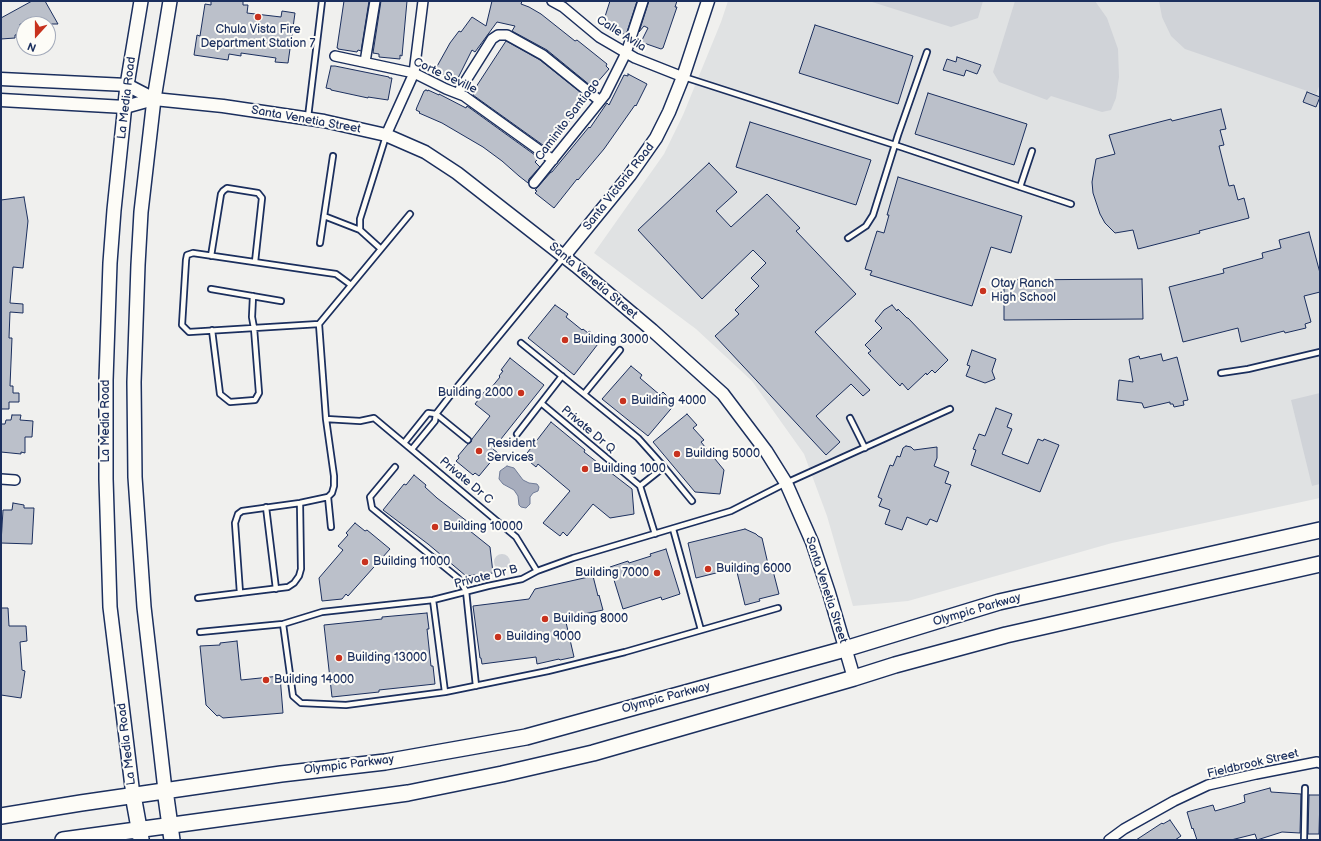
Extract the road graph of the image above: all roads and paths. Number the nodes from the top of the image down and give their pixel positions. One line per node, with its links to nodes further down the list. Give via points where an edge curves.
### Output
1 (141, 1): 16 (main road, La Media Road)
2 (170, 1): 18 (main road)
3 (322, 1): 22 (lane)
4 (375, 1): 12 (street)
5 (422, 1): 13 (street)
6 (552, 1): 10 (street, Calle Avila)
7 (643, 1): 10 (street, Caminito Santiago)
8 (708, 1): 14 (street, Santa Victoria Road)
9 (927, 52): 24 (lane)
10 (626, 53): 14 (street, Calle Avila); 20 (street, Caminito Santiago)
11 (335, 56): 12 (street, Corte Seville)
12 (365, 62): 13 (street, Corte Seville)
13 (414, 72): 17 (street, Corte Seville); 23 (street)
14 (683, 77): 24 (lane); 38 (street, Santa Victoria Road, via 656,138 630,175)
15 (1, 79): 16 (street, Santa Venetia Street)
16 (127, 85): 18 (street, Santa Venetia Street); 21 (main road, La Media Road)
17 (458, 93): 20 (street, via 492,39 498,35 507,35 543,55); 27 (street, Corte Seville)
18 (154, 99): 21 (street, Santa Venetia Street); 22 (street, Santa Venetia Street); 94 (main road, via 141,212 138,265 134,382 135,478 144,608)
19 (1, 100): 21 (street, Santa Venetia Street)
20 (600, 101): 27 (street, Caminito Santiago)
21 (124, 107): 95 (main road, La Media Road, via 110,263 106,479 110,607)
22 (308, 119): 23 (street, Santa Venetia Street)
23 (386, 135): 33 (lane, via 360,219); 38 (street, Santa Venetia Street, via 438,160)
24 (895, 145): 29 (lane); 34 (lane, via 874,214 866,226)
25 (1032, 151): 29 (lane)
26 (333, 156): 32 (lane)
27 (553, 160): 28 (street, Caminito Santiago)
28 (534, 183)
29 (1020, 186): 30 (lane)
30 (1071, 204)
31 (410, 214): 36 (lane)
32 (324, 216): 33 (lane); 35 (lane)
33 (360, 230): 36 (lane)
34 (848, 238)
35 (320, 243)
36 (381, 249): 40 (lane)
37 (211, 256): 39 (lane); 39 (lane, via 221,194 227,188 258,193 262,198); 46 (lane, via 193,253 187,255 182,325 189,332)
38 (564, 256): 55 (lane); 67 (street, Santa Venetia Street, via 723,394 766,451)
39 (255, 262): 40 (lane, via 336,274)
40 (351, 285): 44 (lane)
41 (211, 289): 42 (lane)
42 (253, 296): 43 (lane); 45 (lane)
43 (281, 301)
44 (319, 324): 45 (lane); 57 (lane)
45 (254, 328): 46 (lane); 46 (lane, via 259,393 255,400 230,402 220,394)
46 (212, 330)
47 (521, 342): 51 (lane)
48 (620, 350): 52 (lane)
49 (1320, 352): 50 (lane, via 1248,370)
50 (1221, 373)
51 (562, 376): 52 (lane); 53 (lane)
52 (584, 394): 64 (lane, via 638,438)
53 (541, 404): 58 (lane); 68 (lane, Private Dr Q)
54 (950, 409): 62 (lane, Private Dr B)
55 (436, 414): 59 (lane); 60 (lane, via 428,413); 61 (lane, via 435,421)
56 (850, 418): 62 (lane)
57 (326, 419): 60 (lane, Private Dr C, via 360,421 374,418); 69 (lane, via 334,476 334,486)
58 (516, 434)
59 (468, 440)
60 (404, 443): 61 (lane, Private Dr C)
61 (410, 448): 78 (lane, Private Dr C, via 516,537)
62 (865, 448): 67 (lane, Private Dr B)
63 (395, 467): 80 (lane, via 370,497 372,508 458,578)
64 (664, 467): 68 (lane); 70 (lane)
65 (1, 480): 66 (street)
66 (15, 480)
67 (786, 483): 74 (lane, Private Dr B, via 731,511); 88 (street, Santa Venetia Street, via 812,542 830,593)
68 (640, 486): 76 (lane)
69 (328, 497): 71 (lane); 73 (lane)
70 (692, 501)
71 (300, 503): 72 (lane); 79 (lane, via 302,568 294,583)
72 (266, 507): 79 (lane); 81 (lane, via 242,511 236,518)
73 (331, 527)
74 (673, 529): 76 (lane, Private Dr B); 86 (lane)
75 (1320, 530): 88 (main road, Olympic Parkway, via 999,602)
76 (655, 534): 78 (lane, Private Dr B)
77 (1320, 564): 89 (main road, via 1006,635)
78 (537, 571): 80 (lane, Private Dr B, via 522,579)
79 (276, 589): 81 (lane)
80 (466, 591): 83 (lane, Private Dr B); 90 (lane)
81 (240, 593): 82 (lane)
82 (198, 598)
83 (434, 600): 85 (lane, Private Dr B, via 322,612); 91 (lane)
84 (778, 608): 86 (lane)
85 (283, 624): 87 (lane, Private Dr B); 91 (lane, via 294,696 301,703 346,705)
86 (702, 630): 90 (lane, via 625,652)
87 (200, 632)
88 (845, 649): 89 (street, Santa Venetia Street); 94 (main road, Olympic Parkway, via 526,737 385,762)
89 (854, 678): 97 (main road, via 593,753 502,774 408,793)
90 (476, 686): 91 (lane)
91 (445, 692)
92 (1320, 763): 100 (street, Fieldbrook Street, via 1208,785 1174,801)
93 (1305, 788): 101 (lane)
94 (165, 790): 95 (main road, Olympic Parkway); 97 (main road)
95 (133, 795): 96 (main road, Olympic Parkway); 98 (main road, La Media Road)
96 (1, 816)
97 (170, 833): 98 (main road)
98 (140, 835): 99 (main road)
99 (63, 840)
100 (1109, 840)
101 (1304, 840)

